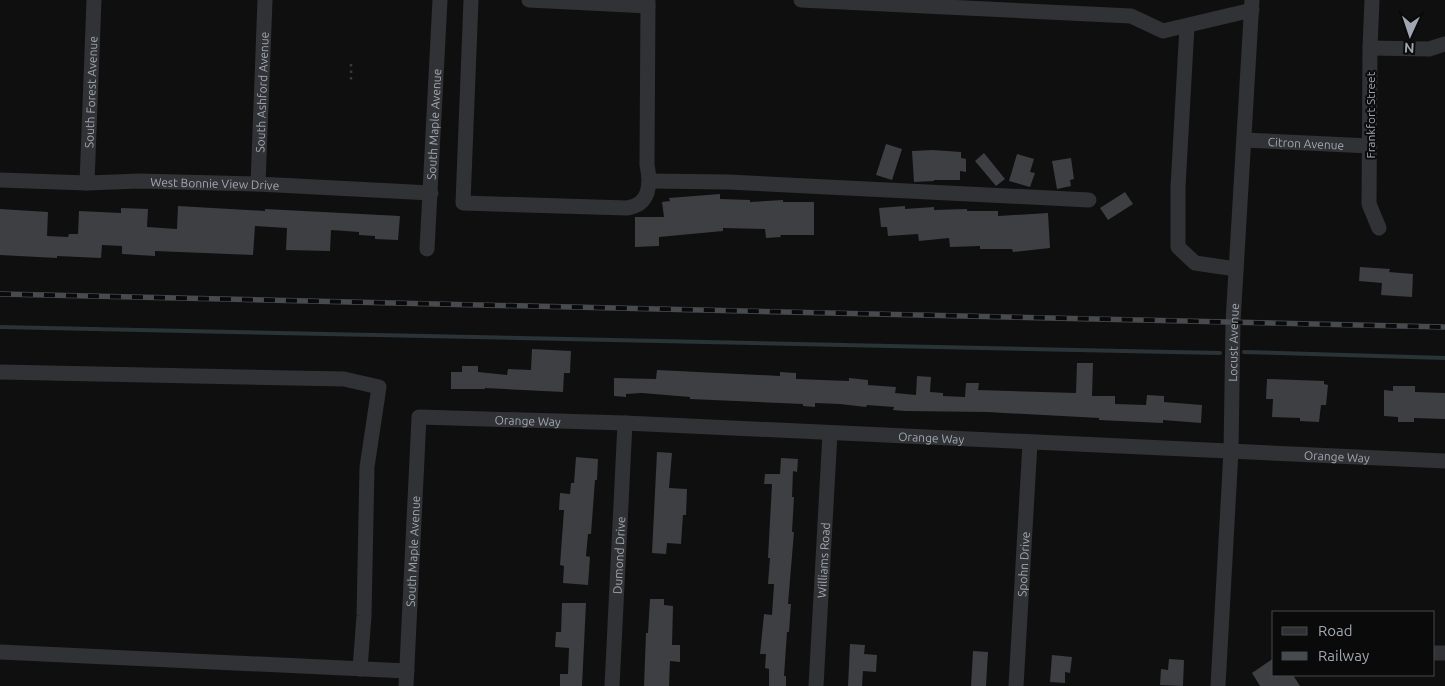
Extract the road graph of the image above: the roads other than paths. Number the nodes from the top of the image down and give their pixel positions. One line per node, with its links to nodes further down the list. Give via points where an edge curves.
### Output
1 (94, 0): 17 (street, South Forest Avenue)
2 (265, 0): 18 (street, South Ashford Avenue)
3 (440, 0): 19 (street, South Maple Avenue)
4 (471, 0): 16 (street, via 463,203 627,208 642,203)
5 (528, 0): 8 (street)
6 (801, 0): 10 (street, via 1131,16 1163,31)
7 (1372, 0): 12 (street, Frankfort Street)
8 (648, 3): 16 (street, via 647,165)
9 (1252, 5): 10 (street); 13 (street, Locust Avenue)
10 (1187, 26): 23 (street, via 1178,247 1195,263)
11 (1445, 44): 12 (street, via 1429,49)
12 (1370, 48): 14 (street, Frankfort Street)
13 (1244, 140): 14 (street, Citron Avenue); 23 (street, Locust Avenue)
14 (1370, 146): 21 (street, Frankfort Street, via 1368,204)
15 (0, 180): 17 (street, West Bonnie View Drive)
16 (650, 181): 20 (street)
17 (87, 183): 18 (street, West Bonnie View Drive)
18 (258, 184): 19 (street, West Bonnie View Drive)
19 (430, 193): 22 (street, South Maple Avenue)
20 (1090, 200)
21 (1379, 228)
22 (427, 249)
23 (1236, 269): 29 (street, Locust Avenue)
24 (0, 372): 32 (street, via 344,379 379,387 367,467)
25 (419, 417): 26 (street, Orange Way); 33 (street, South Maple Avenue)
26 (625, 423): 27 (street, Orange Way); 34 (street, Dumond Drive)
27 (830, 433): 28 (street, Orange Way); 35 (street, Williams Road)
28 (1030, 442): 29 (street, Orange Way); 36 (street, Spohn Drive)
29 (1231, 451): 30 (street, Orange Way); 37 (street, Locust Avenue)
30 (1445, 460)
31 (0, 652): 32 (street)
32 (360, 669): 33 (street)
33 (407, 678)
34 (612, 686)
35 (816, 686)
36 (1016, 686)
37 (1218, 686)

